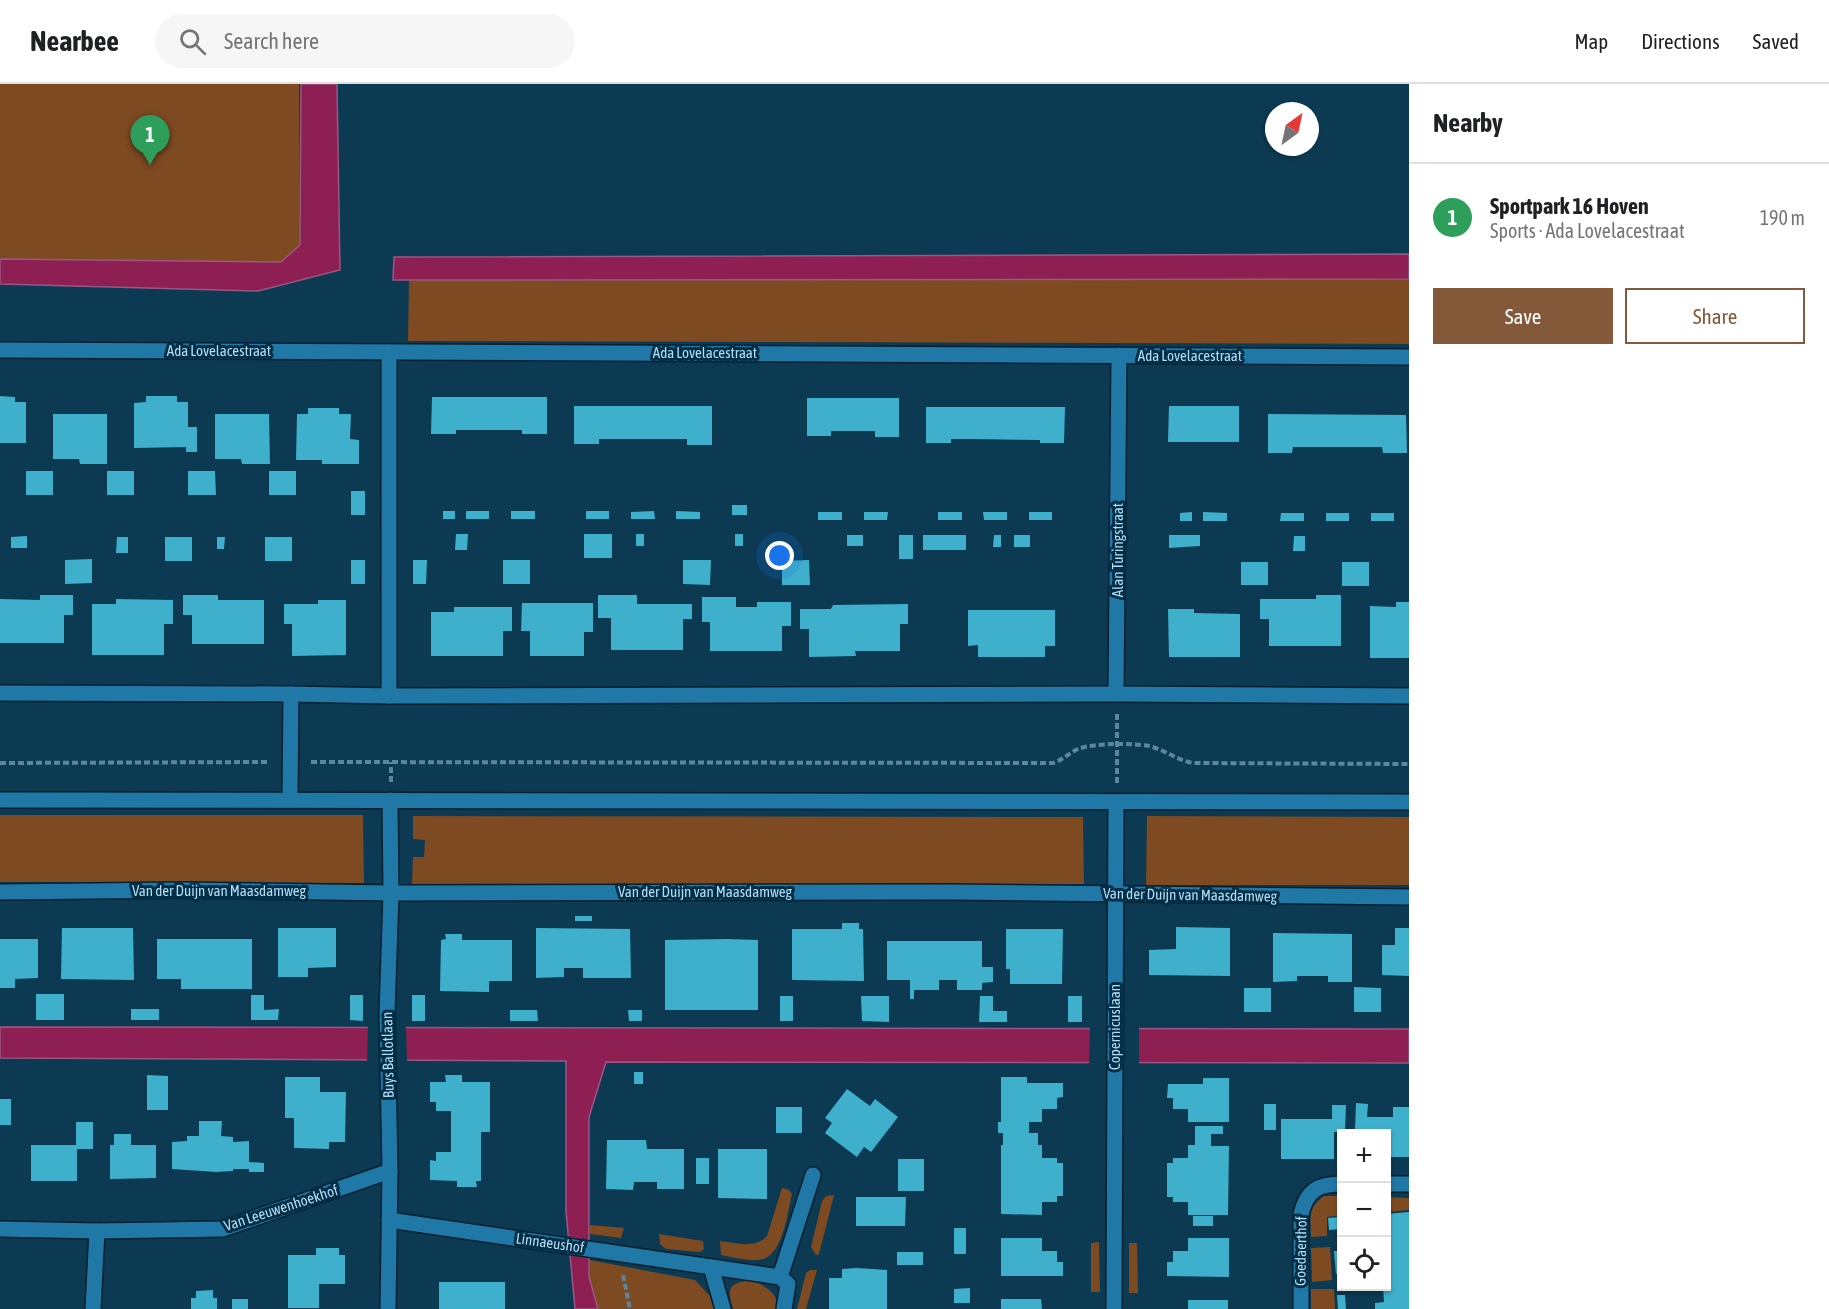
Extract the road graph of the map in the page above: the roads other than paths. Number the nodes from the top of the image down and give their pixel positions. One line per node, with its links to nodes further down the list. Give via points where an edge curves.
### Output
1 (0, 350): 2 (street, Ada Lovelacestraat)
2 (389, 352): 3 (street, Ada Lovelacestraat); 8 (street)
3 (1119, 355): 4 (street, Ada Lovelacestraat); 7 (street, Alan Turingstraat)
4 (1409, 357)
5 (0, 693): 6 (street)
6 (291, 693): 8 (street); 11 (street)
7 (1116, 694): 8 (street); 9 (street)
8 (389, 696)
9 (1409, 696)
10 (0, 800): 11 (street)
11 (290, 800): 12 (street)
12 (390, 800): 13 (street); 16 (street, Buys Ballotlaan)
13 (1116, 802): 14 (street); 17 (street, Copernicuslaan)
14 (1409, 802)
15 (0, 892): 16 (street, Van der Duijn van Maasdamweg)
16 (391, 892): 17 (street, Van der Duijn van Maasdamweg); 19 (street, Buys Ballotlaan, via 387,1014)
17 (1116, 895): 18 (street, Van der Duijn van Maasdamweg); 33 (street, Copernicuslaan)
18 (1409, 897)
19 (390, 1171): 24 (street, Buys Ballotlaan); 26 (street, Van Leeuwenhoekhof, via 224,1229)
20 (813, 1175): 28 (street)
21 (1337, 1184): 34 (street, Goedaerthof, via 1313,1190 1304,1200)
22 (1391, 1184): 23 (street)
23 (1409, 1184)
24 (389, 1220): 27 (street, Linnaeushof); 30 (street, Buys Ballotlaan)
25 (0, 1229): 26 (street, Van Leeuwenhoekhof)
26 (97, 1231): 29 (street)
27 (711, 1267): 28 (street, Linnaeushof); 31 (street)
28 (780, 1277): 32 (street, via 788,1284)
29 (93, 1309)
30 (388, 1309)
31 (723, 1309)
32 (784, 1309)
33 (1114, 1309)
34 (1300, 1309)

